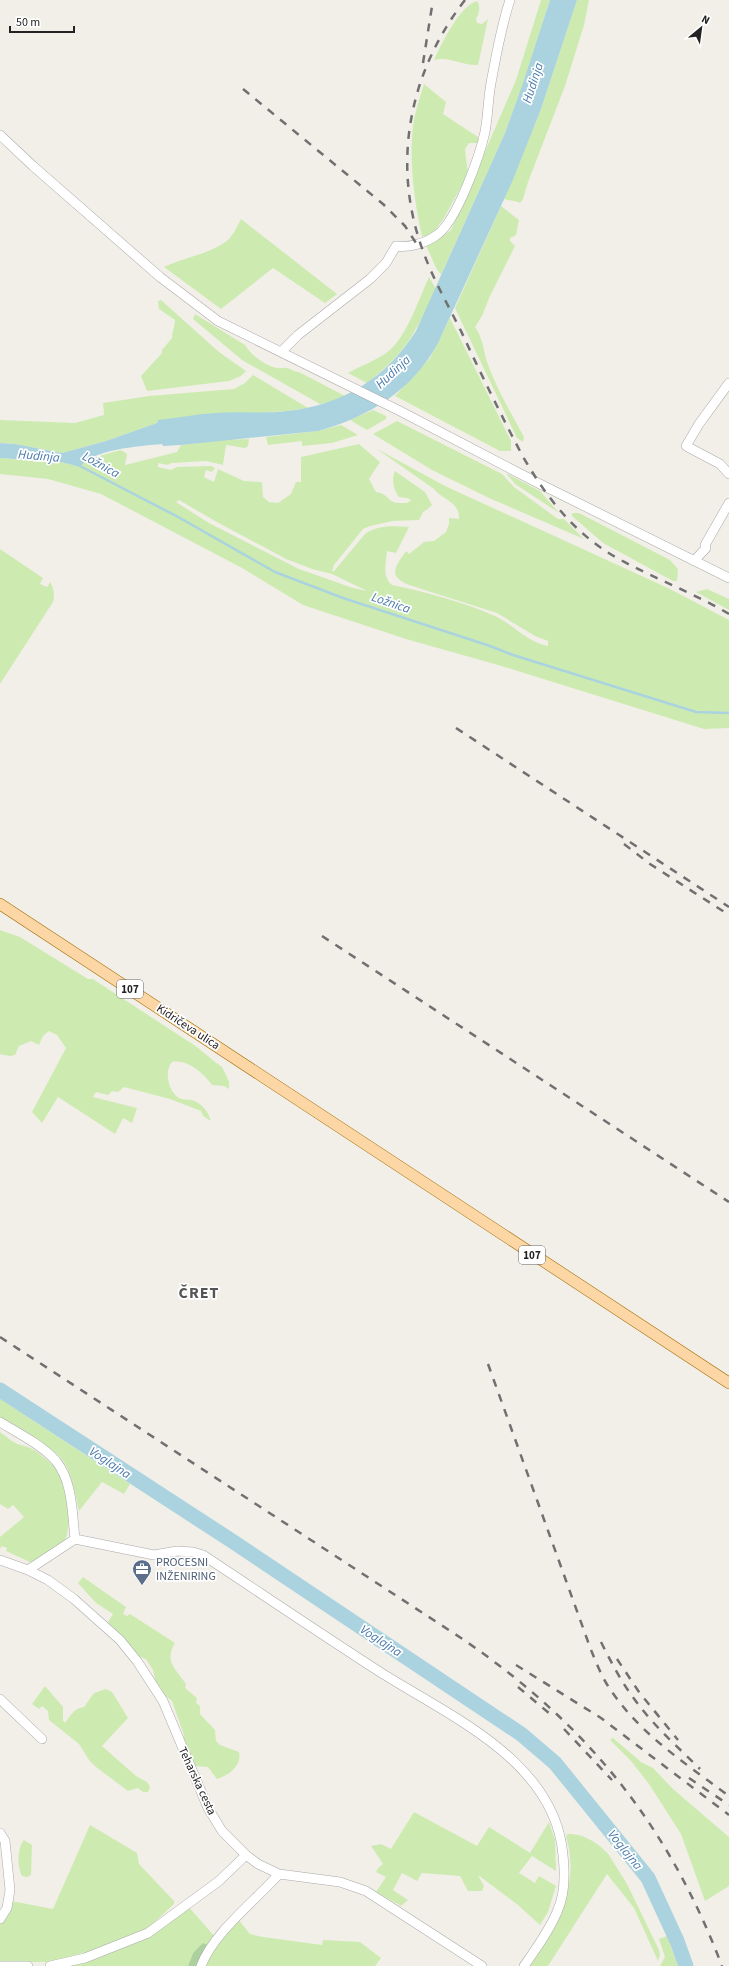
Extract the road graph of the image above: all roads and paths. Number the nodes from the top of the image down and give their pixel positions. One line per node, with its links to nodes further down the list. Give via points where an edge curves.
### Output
1 (510, 0): 3 (street, via 490,85 485,131 478,157 466,189 448,223 438,234 420,243 406,247 396,246 386,262 370,278 298,335)
2 (0, 135): 3 (street, via 160,277 218,320)
3 (281, 352): 7 (street)
4 (729, 383): 5 (street, via 686,446 720,464)
5 (729, 474)
6 (729, 503): 7 (street, via 705,544 706,548)
7 (694, 562): 8 (street)
8 (729, 578)
9 (0, 904): 10 (main road, Kidričeva ulica / 107)
10 (729, 1383)
11 (0, 1422): 12 (street, via 43,1450 56,1462 72,1501)
12 (75, 1539): 14 (street); 26 (street, via 154,1555 177,1551 203,1555 380,1672 492,1742 520,1766 550,1807 563,1849 565,1871 558,1911)
13 (0, 1560): 14 (street, Teharska cesta)
14 (28, 1570): 18 (street, Teharska cesta, via 48,1580 99,1619 137,1661 163,1701 208,1808 222,1831)
15 (0, 1699): 16 (street)
16 (42, 1738)
17 (0, 1833): 20 (street, via 5,1841 10,1890 7,1908)
18 (246, 1856): 19 (street, Teharska cesta); 23 (street, via 219,1881 148,1933 85,1958)
19 (280, 1874): 24 (street, via 236,1918 210,1949); 25 (street, Teharska cesta, via 340,1882 366,1891)
20 (0, 1919)
21 (0, 1966): 22 (street)
22 (28, 1966)
23 (50, 1966)
24 (201, 1966)
25 (482, 1966)
26 (524, 1966)

